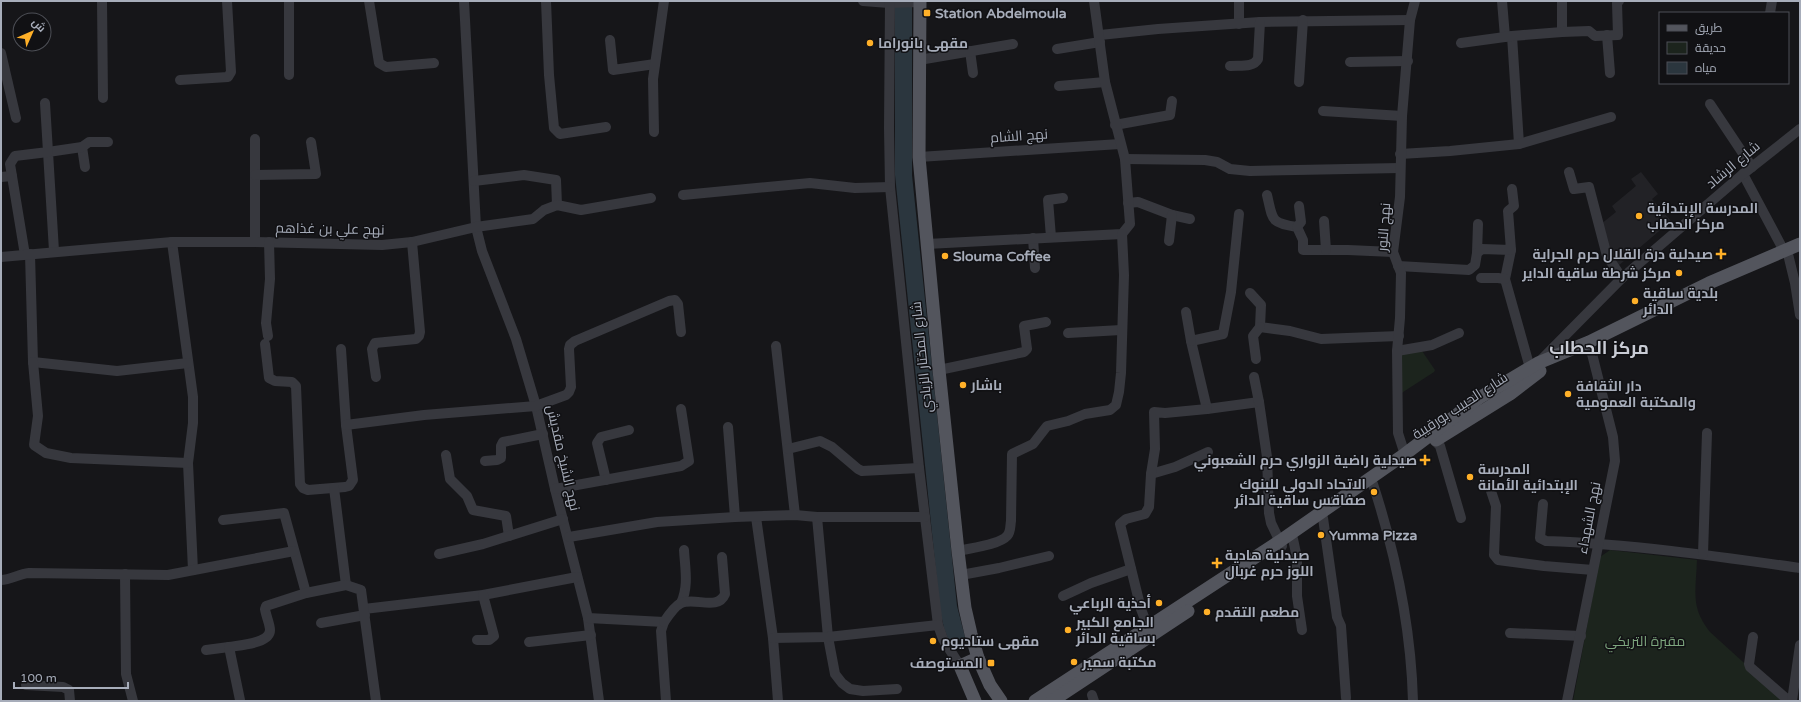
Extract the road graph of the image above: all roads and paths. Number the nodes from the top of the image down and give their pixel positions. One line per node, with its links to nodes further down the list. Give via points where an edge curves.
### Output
1 (102, 1): 46 (street)
2 (227, 1): 42 (street, via 231,72 228,77)
3 (289, 1): 41 (street)
4 (369, 1): 36 (street, via 379,63 386,67)
5 (464, 1): 76 (street, نهج الشيخ مقديش)
6 (546, 1): 55 (street, via 554,128 560,134)
7 (664, 1): 37 (street)
8 (863, 1): 16 (street)
9 (1094, 1): 26 (street)
10 (1239, 1): 22 (street)
11 (1416, 1): 20 (street, نهج النور)
12 (1502, 1): 25 (street)
13 (1562, 1): 23 (street)
14 (1618, 1): 24 (street, via 1618,35)
15 (1772, 1): 18 (street)
16 (890, 2): 17 (street); 77 (street)
17 (920, 2): 33 (main road, شارع المختار الزيادي)
18 (1770, 12)
19 (1303, 20): 20 (street); 21 (street); 44 (street)
20 (1410, 20): 34 (street, نهج النور)
21 (1260, 22): 22 (street); 38 (street, via 1256,62 1251,65)
22 (1239, 24): 26 (street, via 1158,29)
23 (1562, 32): 24 (street, via 1589,31 1595,36); 25 (street)
24 (1607, 35): 40 (street)
25 (1508, 36): 28 (street); 62 (street)
26 (1100, 38): 30 (street); 43 (street)
27 (610, 40): 37 (street, via 613,70)
28 (1461, 43)
29 (1013, 44): 31 (street)
30 (1057, 49)
31 (970, 52): 33 (street); 39 (street)
32 (1, 53): 53 (street)
33 (919, 60): 66 (main road, شارع المختار الزيادي)
34 (1408, 61): 35 (street); 51 (street, نهج النور)
35 (1350, 62)
36 (434, 63)
37 (655, 64): 57 (street)
38 (1230, 66)
39 (973, 73)
40 (1610, 73)
41 (290, 75)
42 (180, 80)
43 (1105, 82): 45 (street); 54 (street)
44 (1299, 82)
45 (1060, 86)
46 (103, 98)
47 (1172, 101): 54 (street, via 1170,115)
48 (45, 103): 64 (street)
49 (1710, 104): 69 (street)
50 (1323, 111): 51 (street)
51 (1402, 116): 65 (street, نهج النور)
52 (1611, 117): 62 (street)
53 (16, 118)
54 (1115, 124): 61 (street)
55 (606, 127)
56 (1800, 130): 69 (street, شارع الرشاد)
57 (654, 132)
58 (255, 139): 73 (street)
59 (108, 142): 63 (street, via 89,142)
60 (311, 142): 73 (street, via 316,174)
61 (1120, 144): 66 (street, نهج الشام); 67 (street)
62 (1519, 144): 65 (street)
63 (82, 146): 64 (street); 68 (street)
64 (48, 152): 74 (street, via 15,156 10,164); 105 (street)
65 (1400, 154): 70 (street, نهج النور)
66 (919, 157): 101 (main road, شارع المختار الزيادي)
67 (1125, 160): 70 (street, via 1205,160 1217,162 1230,169 1250,171); 83 (street)
68 (85, 167)
69 (1752, 167): 72 (street, شارع الرشاد)
70 (1400, 168): 107 (street, نهج النور, via 1400,198)
71 (1569, 172): 114 (street, via 1574,189 1589,187 1607,256)
72 (1743, 174): 106 (street); 114 (street, شارع الرشاد)
73 (255, 175): 98 (street)
74 (12, 176): 75 (street); 109 (street)
75 (1, 177)
76 (474, 181): 84 (street, via 524,175 556,180); 91 (street, نهج الشيخ مقديش)
77 (890, 187): 79 (street, via 855,188 810,183); 154 (street)
78 (1512, 189): 104 (street, via 1514,206 1508,211)
79 (683, 195)
80 (1267, 195): 92 (street, via 1272,218 1279,224)
81 (651, 198): 84 (street, via 581,210)
82 (1063, 198): 94 (street, via 1048,200)
83 (1128, 203): 87 (street, via 1138,202); 93 (street, via 1130,224)
84 (558, 205): 91 (street, نهج علي بن غذاهم, via 544,210 533,219)
85 (1299, 206): 92 (street, via 1301,222)
86 (1239, 214): 126 (street, via 1231,292 1223,334)
87 (1172, 215): 88 (street); 96 (street)
88 (1190, 219)
89 (1324, 221): 103 (street)
90 (1478, 224): 108 (street)
91 (476, 227): 100 (street, نهج علي بن غذاهم); 139 (street, نهج الشيخ مقديش, via 482,251 516,339)
92 (1297, 227): 103 (street, via 1303,240 1303,250)
93 (1122, 234): 94 (street); 121 (street, via 1124,276)
94 (1051, 237): 95 (street)
95 (1033, 238): 101 (street); 112 (street)
96 (1169, 241)
97 (172, 242): 98 (street, نهج علي بن غذاهم); 105 (street, نهج علي بن غذاهم); 133 (street)
98 (255, 242): 99 (street, نهج علي بن غذاهم)
99 (269, 242): 100 (street, نهج علي بن غذاهم, via 382,245); 158 (street, via 270,279 266,322 270,378 275,381 292,382 296,386 301,487 308,490)
100 (412, 242): 136 (street, via 419,336 416,339 375,343 372,349)
101 (927, 244): 135 (main road, شارع المختار الزيادي)
102 (1800, 244): 106 (main road, شارع الحبيب بورقيبة)
103 (1326, 250): 107 (street)
104 (1511, 250): 108 (street, via 1482,249); 115 (street)
105 (54, 251): 109 (street, نهج علي بن غذاهم)
106 (1785, 251): 118 (street, via 1796,283); 127 (main road, شارع الحبيب بورقيبة, via 1709,283)
107 (1393, 252): 111 (street, نهج النور)
108 (1477, 253): 111 (street, via 1475,265 1469,270)
109 (27, 255): 110 (street, نهج علي بن غذاهم); 132 (street)
110 (1, 258)
111 (1398, 266): 125 (street, نهج النور, via 1401,279)
112 (1035, 268)
113 (1481, 278): 115 (street)
114 (1622, 278): 134 (street, شارع الرشاد, via 1562,338)
115 (1505, 280): 134 (street)
116 (1250, 293): 120 (street, via 1261,305)
117 (1186, 312): 126 (street)
118 (1800, 315)
119 (1046, 322): 135 (street, via 1024,326 1027,349 1024,352)
120 (1260, 327): 125 (street, via 1321,339); 131 (street, via 1253,336)
121 (1121, 330): 123 (street); 178 (street, via 1121,372 1116,405 1110,410 1085,414 1047,426 1033,444 1012,454 1010,531 1007,537 998,542)
122 (681, 332): 139 (street, via 678,304 673,300 575,341 569,349 569,392)
123 (1068, 333)
124 (1459, 333): 130 (street, via 1432,345)
125 (1398, 336): 130 (street, نهج النور)
126 (1190, 341): 141 (street)
127 (1589, 342): 134 (main road, شارع الحبيب بورقيبة); 174 (street, نهج الشهداء, via 1615,461)
128 (776, 346): 148 (street)
129 (341, 349): 142 (street)
130 (1397, 351): 151 (street, نهج النور, via 1398,433)
131 (1256, 359)
132 (33, 362): 133 (street, via 117,371); 153 (street, via 38,416 34,445 46,453 71,458)
133 (188, 363): 153 (street, via 193,397)
134 (1541, 365): 147 (main road, شارع الحبيب بورقيبة, via 1510,394); 151 (main road, شارع الحبيب بورقيبة, via 1479,398)
135 (939, 370): 178 (main road, شارع المختار الزيادي)
136 (376, 377)
137 (1254, 377): 138 (street)
138 (1259, 402): 141 (street); 175 (street, via 1267,457 1269,513)
139 (536, 406): 142 (street, via 424,415); 146 (street, نهج الشيخ مقديش)
140 (681, 409): 156 (street, via 689,461 681,466)
141 (1207, 409): 155 (street, via 1154,412 1155,449)
142 (346, 425): 158 (street, via 353,480 349,486)
143 (728, 427): 163 (street)
144 (629, 430): 156 (street, via 601,437 597,443)
145 (1707, 433): 180 (street)
146 (543, 434): 152 (street, via 503,442 501,458); 159 (street, نهج الشيخ مقديش)
147 (1435, 441): 151 (main road, شارع الحبيب بورقيبة); 168 (street, via 1440,446)
148 (788, 449): 154 (street, via 820,441 832,447 862,471); 162 (street)
149 (1208, 452): 155 (street, via 1175,467)
150 (446, 454): 171 (street, via 450,479 466,496 473,510 506,516)
151 (1406, 457): 157 (main road, شارع الحبيب بورقيبة); 175 (main road, شارع الحبيب بورقيبة)
152 (485, 461)
153 (188, 463): 185 (street)
154 (919, 468): 166 (street)
155 (1151, 474): 184 (street, via 1149,507 1145,514 1126,519 1120,524)
156 (606, 480): 159 (street)
157 (1373, 484): 167 (main road, شارع الحبيب بورقيبة); 230 (street, via 1388,530 1398,574 1412,674)
158 (334, 488): 191 (street)
159 (555, 489): 169 (street, نهج الشيخ مقديش)
160 (1491, 492): 186 (street, via 1496,506 1494,555 1498,560)
161 (1542, 504): 174 (street, via 1540,538)
162 (795, 515): 164 (street); 165 (street)
163 (735, 517): 164 (street); 172 (street, via 657,522)
164 (756, 517): 208 (street)
165 (818, 517): 166 (street); 207 (street)
166 (925, 517): 200 (street)
167 (1323, 518): 173 (main road, شارع الحبيب بورقيبة); 218 (street, via 1337,617 1341,626)
168 (1461, 518)
169 (563, 519): 171 (street); 172 (street, نهج الشيخ مقديش)
170 (223, 520): 177 (street, via 284,513)
171 (509, 536): 179 (street)
172 (569, 537): 189 (street, نهج الشيخ مقديش)
173 (1293, 539): 175 (main road, شارع الحبيب بورقيبة); 201 (street, via 1297,558 1297,596)
174 (1598, 542): 180 (street); 186 (street, نهج الشهداء)
175 (1281, 544): 202 (main road, شارع الحبيب بورقيبة)
176 (684, 550): 195 (street, via 686,583)
177 (294, 551): 185 (street); 192 (street)
178 (958, 551): 188 (main road, شارع المختار الزيادي)
179 (439, 554)
180 (1703, 554): 183 (street)
181 (1049, 556): 188 (street)
182 (722, 557): 195 (street, via 725,594 723,599 718,602)
183 (1800, 568)
184 (1131, 569): 194 (street); 202 (street)
185 (192, 570): 187 (street, via 168,575)
186 (1593, 570): 205 (street, نهج الشهداء)
187 (125, 574): 190 (street, via 22,573 8,580); 221 (street, via 126,674)
188 (961, 575): 214 (main road, شارع المختار الزيادي, via 965,608)
189 (577, 577): 193 (street); 197 (street, نهج الشيخ مقديش)
190 (1, 580)
191 (346, 585): 192 (street); 196 (street, via 361,590)
192 (306, 593): 212 (street, via 266,606 270,631 268,637)
193 (483, 595): 196 (street); 209 (street, via 494,636 490,640)
194 (1063, 596)
195 (681, 603): 198 (street)
196 (365, 612): 199 (street); 222 (street)
197 (588, 618): 198 (street); 204 (street, نهج الشيخ مقديش)
198 (664, 622): 224 (street, via 661,631)
199 (321, 623)
200 (938, 625): 207 (street); 215 (street, via 943,639)
201 (1302, 630)
202 (1150, 632): 228 (main road, شارع الحبيب بورقيبة); 229 (main road, شارع الحبيب بورقيبة)
203 (1510, 633): 205 (street)
204 (590, 634): 210 (street); 223 (street, نهج الشيخ مقديش)
205 (1581, 636): 231 (street, نهج الشهداء)
206 (1753, 636): 232 (street, via 1750,667)
207 (828, 637): 208 (street); 217 (street, via 835,674 850,689 863,691)
208 (773, 638): 225 (street)
209 (477, 640)
210 (529, 642)
211 (1800, 645): 232 (street)
212 (229, 647): 213 (street); 219 (street)
213 (206, 650)
214 (978, 658): 215 (main road); 227 (main road, شارع المختار الزيادي, via 990,685)
215 (960, 666): 226 (main road)
216 (26, 685): 220 (street, via 63,687 69,690)
217 (897, 688)
218 (1346, 698)
219 (240, 700)
220 (70, 701)
221 (133, 701)
222 (376, 701)
223 (599, 701)
224 (666, 701)
225 (778, 701)
226 (975, 701)
227 (1001, 701)
228 (1035, 701)
229 (1052, 701)
230 (1413, 701)
231 (1567, 701)
232 (1791, 701)

